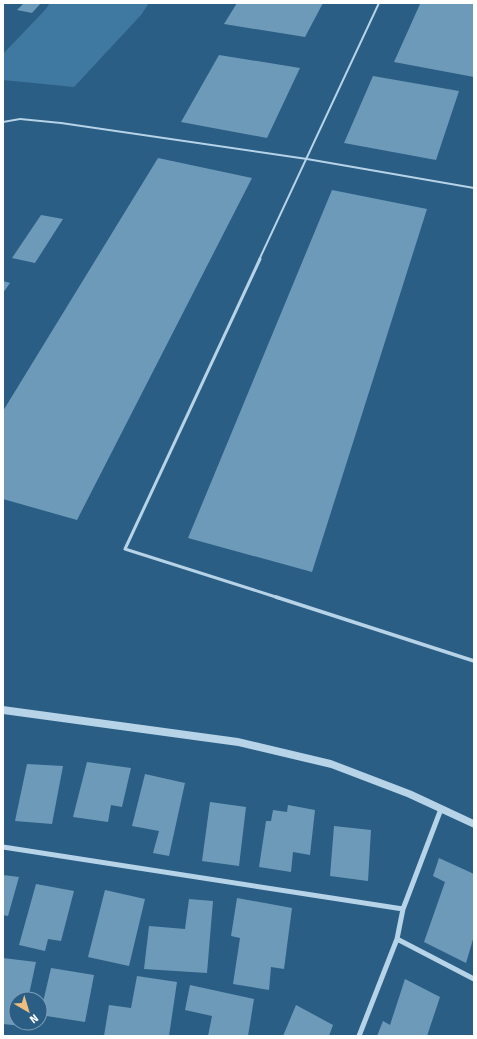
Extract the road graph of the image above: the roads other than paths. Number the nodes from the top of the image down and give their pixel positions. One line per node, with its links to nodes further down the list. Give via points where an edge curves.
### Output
1 (379, 3): 4 (lane)
2 (3, 122): 3 (street, via 20,119)
3 (60, 123): 4 (lane)
4 (307, 160): 5 (lane); 6 (lane, via 125,548)
5 (474, 188)
6 (474, 662)
7 (3, 710): 8 (street, via 238,742 331,764)
8 (441, 809): 9 (street); 11 (street)
9 (474, 824)
10 (3, 847): 11 (street)
11 (403, 909): 12 (street)
12 (397, 939): 13 (street); 14 (street)
13 (474, 979)
14 (359, 1036)

